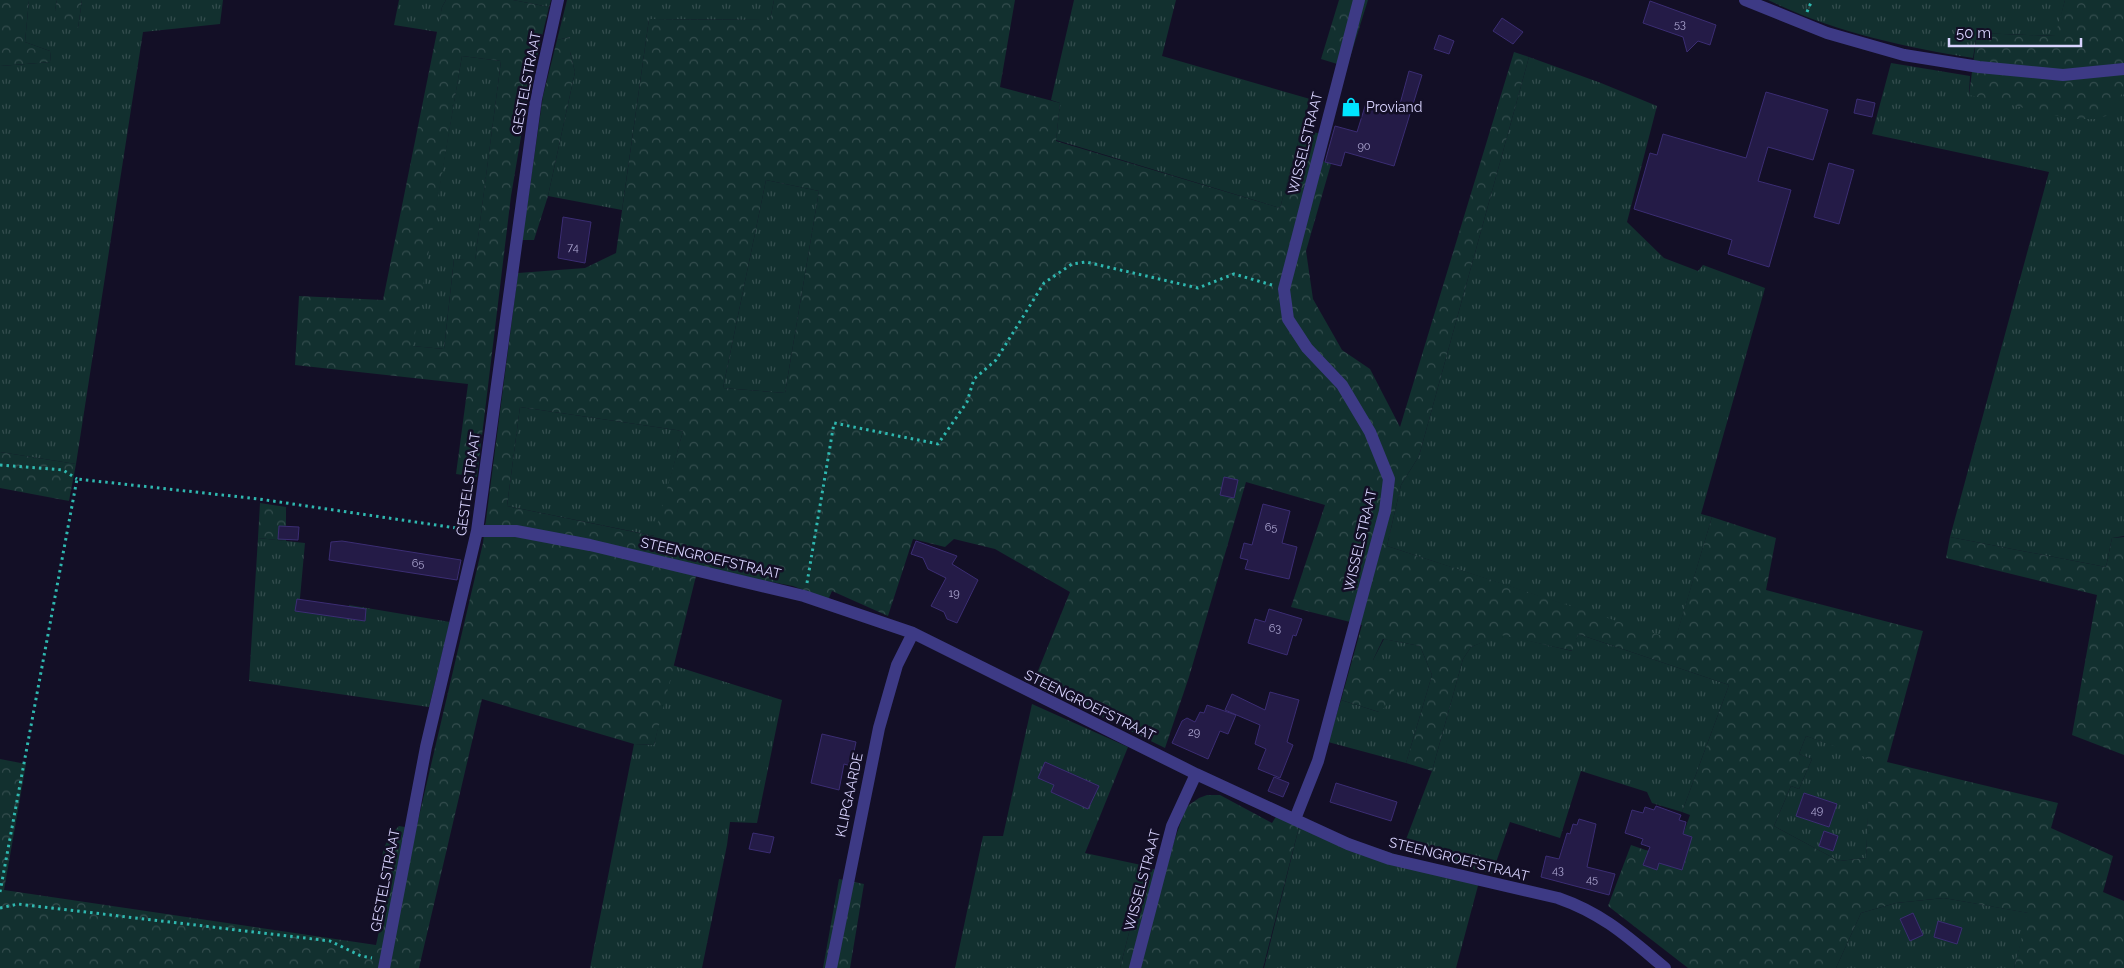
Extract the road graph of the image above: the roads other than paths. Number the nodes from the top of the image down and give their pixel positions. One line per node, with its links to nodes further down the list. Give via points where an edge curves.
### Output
1 (558, 0): 5 (street, GESTELSTRAAT, via 536,99)
2 (1359, 0): 8 (street, WISSELSTRAAT, via 1284,289 1288,319 1307,348 1342,385 1370,432 1389,479 1385,511 1318,761)
3 (1745, 0): 4 (street, via 1827,32 1904,55 1979,67 2063,75)
4 (2124, 69)
5 (477, 531): 6 (street, STEENGROEFSTRAAT, via 516,531 590,545 804,596); 9 (street, GESTELSTRAAT, via 426,747)
6 (913, 633): 7 (street, STEENGROEFSTRAAT); 10 (street, KLIPGAARDE, via 898,665 879,728)
7 (1196, 774): 8 (street, STEENGROEFSTRAAT); 11 (street, WISSELSTRAAT, via 1172,826)
8 (1295, 819): 12 (street, STEENGROEFSTRAAT, via 1390,859 1558,898 1583,907 1610,922)
9 (385, 964)
10 (830, 968)
11 (1135, 968)
12 (1665, 968)

